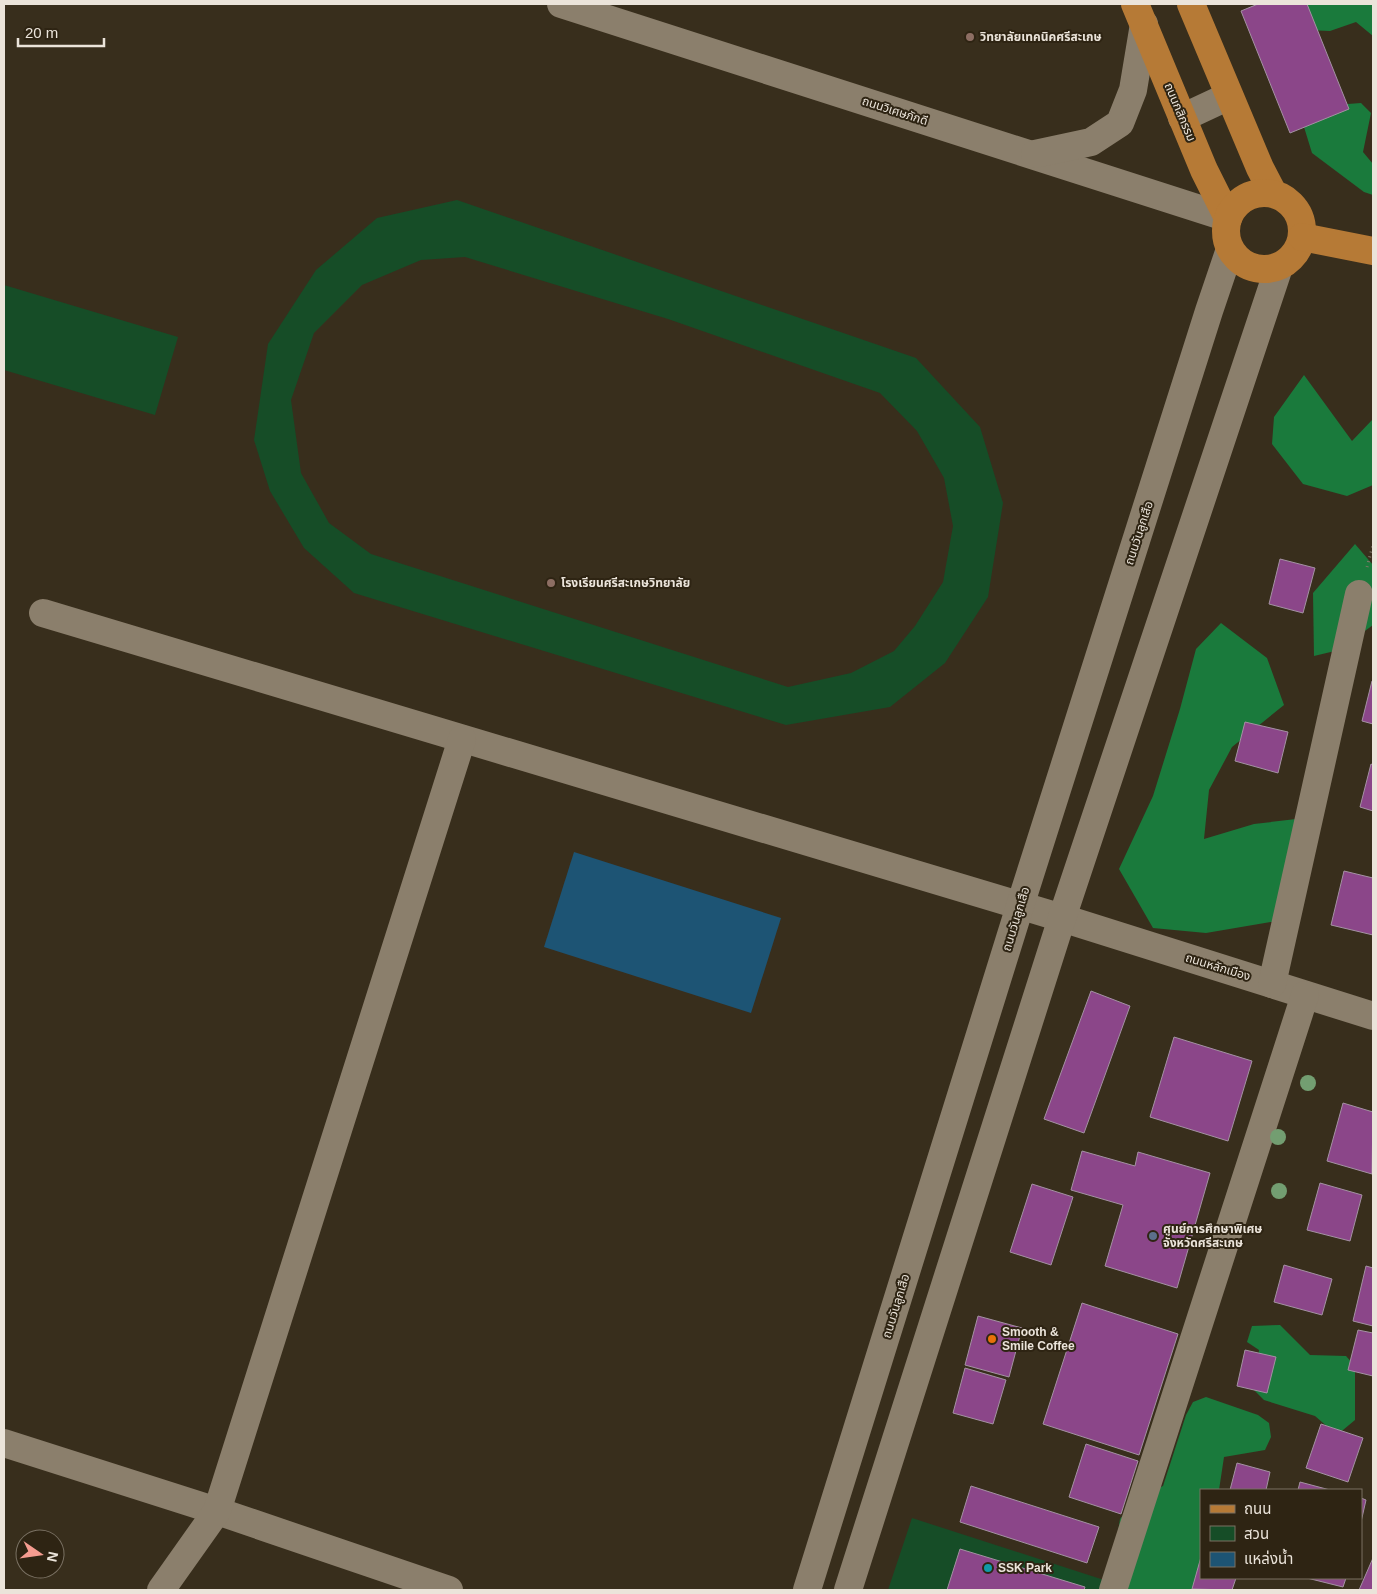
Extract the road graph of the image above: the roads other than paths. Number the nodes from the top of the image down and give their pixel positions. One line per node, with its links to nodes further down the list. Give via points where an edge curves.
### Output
1 (561, 4): 6 (street, ถนนวิเศษภักดี)
2 (1191, 4): 4 (main road)
3 (1140, 14): 5 (main road, ถนนกสิกรรม); 6 (street, via 1133,90 1120,123 1091,142)
4 (1229, 96): 5 (street); 7 (main road)
5 (1182, 118): 8 (main road, ถนนกสิกรรม)
6 (1031, 155): 8 (street, ถนนวิเศษภักดี)
7 (1273, 194): 8 (main road, via 1251,195 1241,200); 9 (main road, via 1282,196 1296,209)
8 (1228, 218): 10 (main road, via 1226,239)
9 (1302, 237): 11 (main road); 12 (main road, via 1295,255)
10 (1230, 249): 12 (main road, via 1246,266 1257,270); 16 (street, ถนนวันลูกเสือ)
11 (1373, 252)
12 (1279, 267): 17 (street)
13 (1359, 594): 18 (street)
14 (43, 613): 15 (street, ถนนหลักเมือง)
15 (462, 738): 16 (street, ถนนหลักเมือง); 22 (street)
16 (1020, 906): 17 (street, ถนนหลักเมือง); 25 (street, ถนนวันลูกเสือ)
17 (1062, 918): 18 (street, ถนนหลักเมือง); 26 (street)
18 (1272, 984): 19 (street, ถนนหลักเมือง)
19 (1305, 995): 20 (street, ถนนหลักเมือง); 27 (street)
20 (1373, 1016)
21 (4, 1443): 22 (street)
22 (217, 1512): 23 (street); 24 (street)
23 (162, 1590)
24 (449, 1590)
25 (807, 1590)
26 (848, 1590)
27 (1113, 1590)

